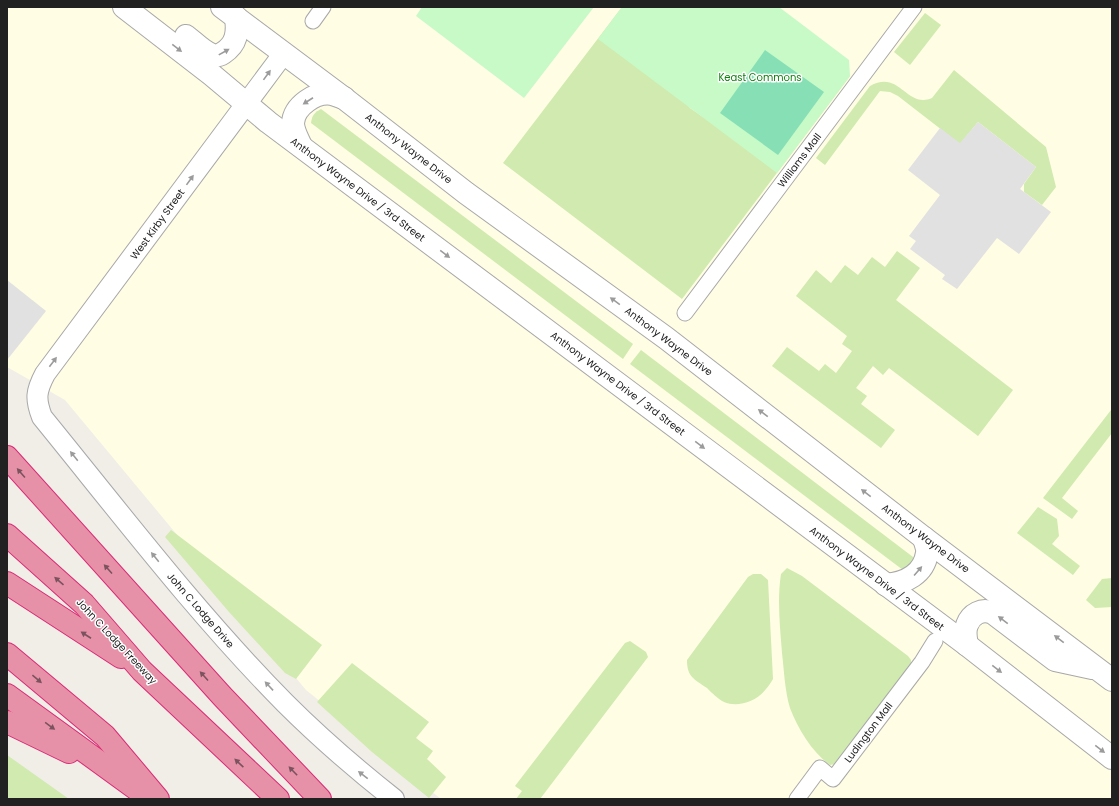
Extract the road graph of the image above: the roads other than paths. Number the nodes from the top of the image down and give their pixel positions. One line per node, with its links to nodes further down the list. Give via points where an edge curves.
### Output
1 (124, 7): 9 (street, Anthony Wayne Drive / 3rd Street, one-way to 9)
2 (146, 7): 5 (street, one-way to 5, via 213,56 230,49 236,38 237,27)
3 (324, 7): 6 (street)
4 (914, 7): 11 (street, Williams Mall)
5 (229, 12): 7 (street, Anthony Wayne Drive)
6 (313, 21)
7 (284, 53): 8 (street, Anthony Wayne Drive); 9 (street, West Kirby Street, one-way to 7)
8 (345, 99): 10 (street, one-way to 10, via 323,94 310,98 301,106 293,123); 15 (street, Anthony Wayne Drive, one-way to 8, via 666,338 473,197)
9 (246, 104): 10 (street, Anthony Wayne Drive / 3rd Street); 12 (street, West Kirby Street, one-way to 9, via 38,387 45,374)
10 (301, 146): 17 (street, Anthony Wayne Drive / 3rd Street, one-way to 17)
11 (685, 313)
12 (37, 397): 31 (street, John C Lodge Drive, one-way to 12, via 354,767 291,709 221,635 42,417)
13 (7, 457): 30 (highway, one-way to 13, via 222,696)
14 (7, 536): 21 (highway, John C Lodge Freeway, one-way to 14, via 84,604)
15 (924, 538): 17 (street, one-way to 15, via 908,580 919,572 928,552); 22 (street, Anthony Wayne Drive, one-way to 15)
16 (7, 582): 21 (highway, one-way to 16)
17 (886, 585): 19 (street, Anthony Wayne Drive / 3rd Street)
18 (935, 642): 32 (street, Ludington Mall, via 833,779 820,768)
19 (966, 645): 22 (street, one-way to 19, via 1054,660 987,610 974,615 967,625); 25 (street, Anthony Wayne Drive / 3rd Street, one-way to 25)
20 (7, 654): 28 (highway, one-way to 28, via 105,736)
21 (142, 671): 29 (highway, John C Lodge Freeway, one-way to 21)
22 (1105, 674)
23 (7, 695): 26 (highway, one-way to 26)
24 (7, 722): 26 (highway)
25 (1112, 758)
26 (126, 780): 27 (highway)
27 (149, 799)
28 (158, 799)
29 (278, 799)
30 (320, 799)
31 (394, 799)
32 (797, 799)

